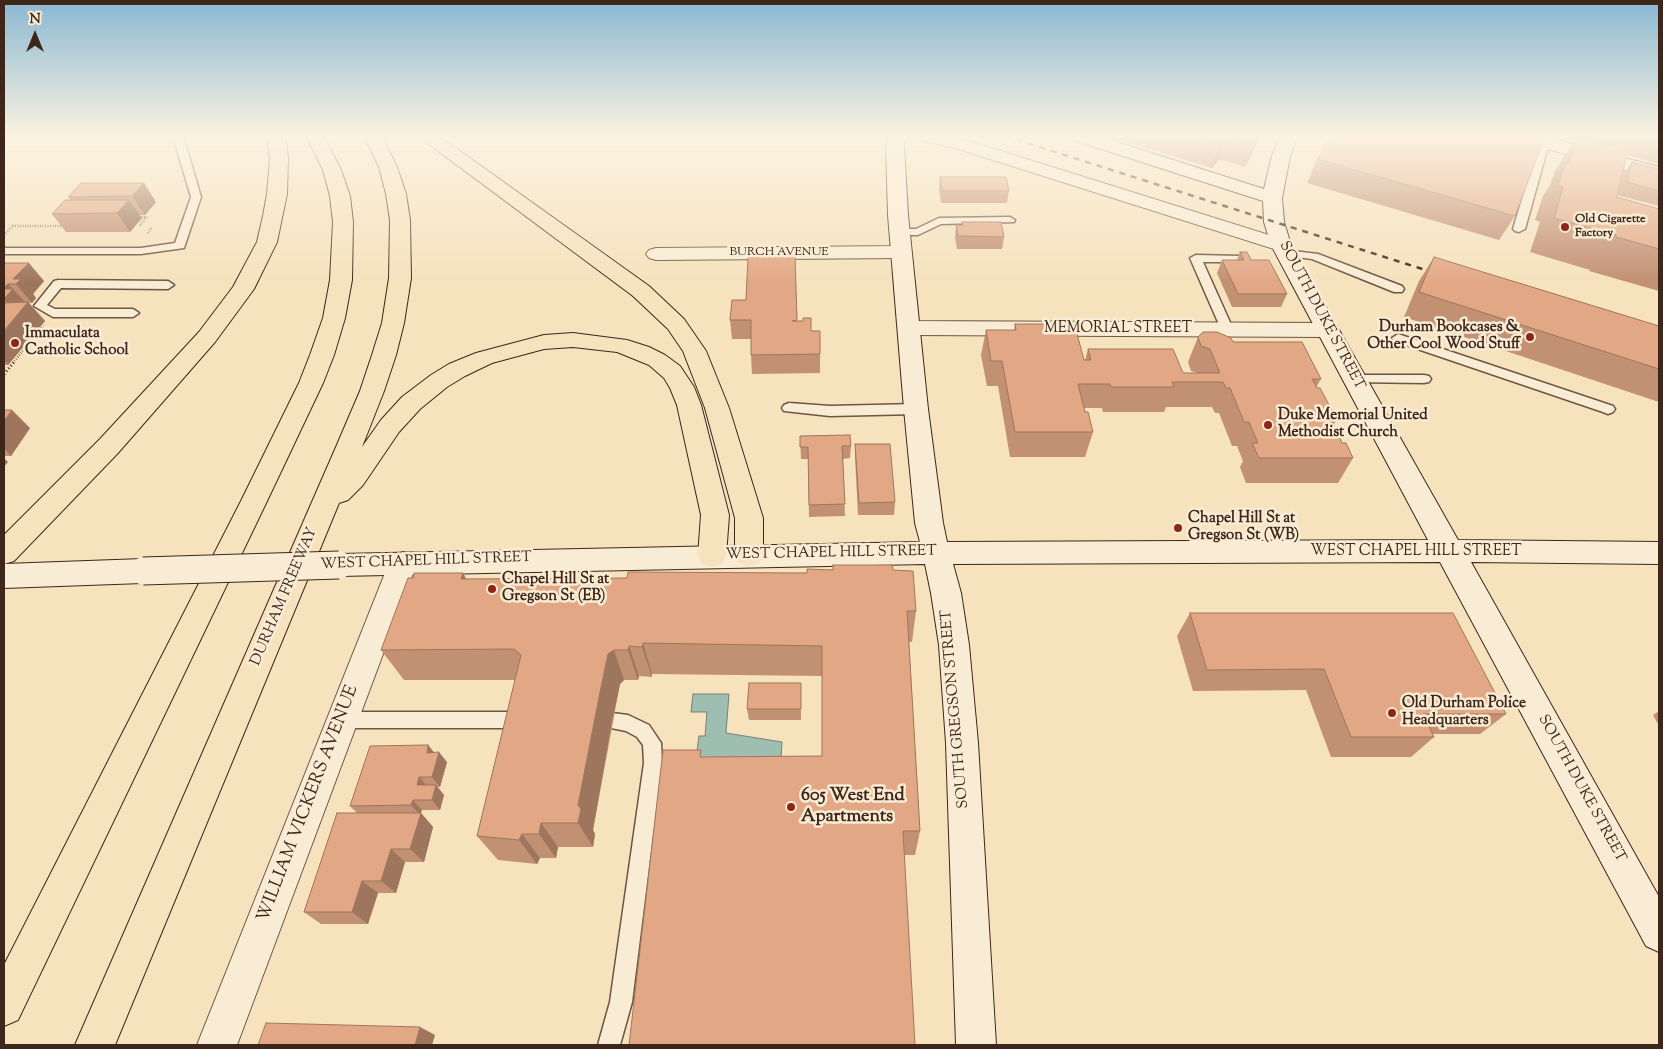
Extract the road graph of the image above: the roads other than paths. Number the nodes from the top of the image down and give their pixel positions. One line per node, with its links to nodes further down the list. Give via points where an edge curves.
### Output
1 (192, 185): 16 (lane, via 196,197 180,246 141,251)
2 (278, 185): 33 (highway, via 267,242 244,288 207,337 109,446)
3 (337, 185): 44 (highway, via 344,222 341,280 334,318 311,383)
4 (393, 185): 31 (highway, DURHAM FREEWAY, via 401,247 393,323 372,391)
5 (495, 185): 36 (highway, via 641,291 676,324 694,351 717,408 749,518)
6 (897, 185): 14 (main road, SOUTH GREGSON STREET)
7 (1086, 185): 15 (main road)
8 (1231, 185): 11 (main road)
9 (1275, 185): 11 (main road, SOUTH DUKE STREET)
10 (1525, 185): 13 (lane)
11 (1272, 198): 15 (main road, SOUTH DUKE STREET, via 1274,222)
12 (1010, 220): 14 (lane, via 939,220)
13 (1519, 229)
14 (901, 242): 17 (main road, BURCH AVENUE); 22 (main road, SOUTH GREGSON STREET)
15 (1283, 249): 20 (lane, via 1314,256); 24 (main road, SOUTH DUKE STREET)
16 (4, 251)
17 (656, 254)
18 (1241, 259): 23 (lane, via 1196,258)
19 (168, 285): 21 (lane, via 58,284 40,306 53,313)
20 (1398, 289)
21 (133, 313)
22 (910, 328): 23 (main road, MEMORIAL STREET); 29 (main road, SOUTH GREGSON STREET)
23 (1226, 329): 24 (main road, MEMORIAL STREET)
24 (1327, 330): 27 (main road, SOUTH DUKE STREET)
25 (1398, 338): 30 (lane)
26 (1424, 379): 27 (lane)
27 (1354, 380): 32 (main road, SOUTH DUKE STREET)
28 (789, 408): 29 (lane, via 830,411)
29 (916, 409): 34 (main road, SOUTH GREGSON STREET, via 929,523)
30 (1608, 409)
31 (321, 512): 37 (highway, via 354,478 390,426 439,381 484,358 516,348 573,340 596,342 619,345 657,360 672,372 682,387 690,405 715,515); 45 (highway, DURHAM FREEWAY)
32 (1450, 551): 34 (main road, WEST CHAPEL HILL STREET); 35 (main road, WEST CHAPEL HILL STREET); 43 (main road, SOUTH DUKE STREET)
33 (4, 552)
34 (937, 553): 36 (main road, WEST CHAPEL HILL STREET); 48 (main road, SOUTH GREGSON STREET, via 954,645 962,743)
35 (1659, 553)
36 (749, 554): 37 (main road, WEST CHAPEL HILL STREET)
37 (712, 556): 38 (main road, WEST CHAPEL HILL STREET)
38 (403, 562): 39 (main road, WEST CHAPEL HILL STREET, bridge); 40 (main road, WILLIAM VICKERS AVENUE)
39 (4, 576)
40 (341, 720): 41 (lane); 46 (main road, WILLIAM VICKERS AVENUE)
41 (529, 720)
42 (612, 721): 47 (lane, via 628,723 643,731 652,743 653,763 621,1002)
43 (1659, 933)
44 (4, 1006)
45 (94, 1045)
46 (217, 1045)
47 (609, 1045)
48 (976, 1045)

